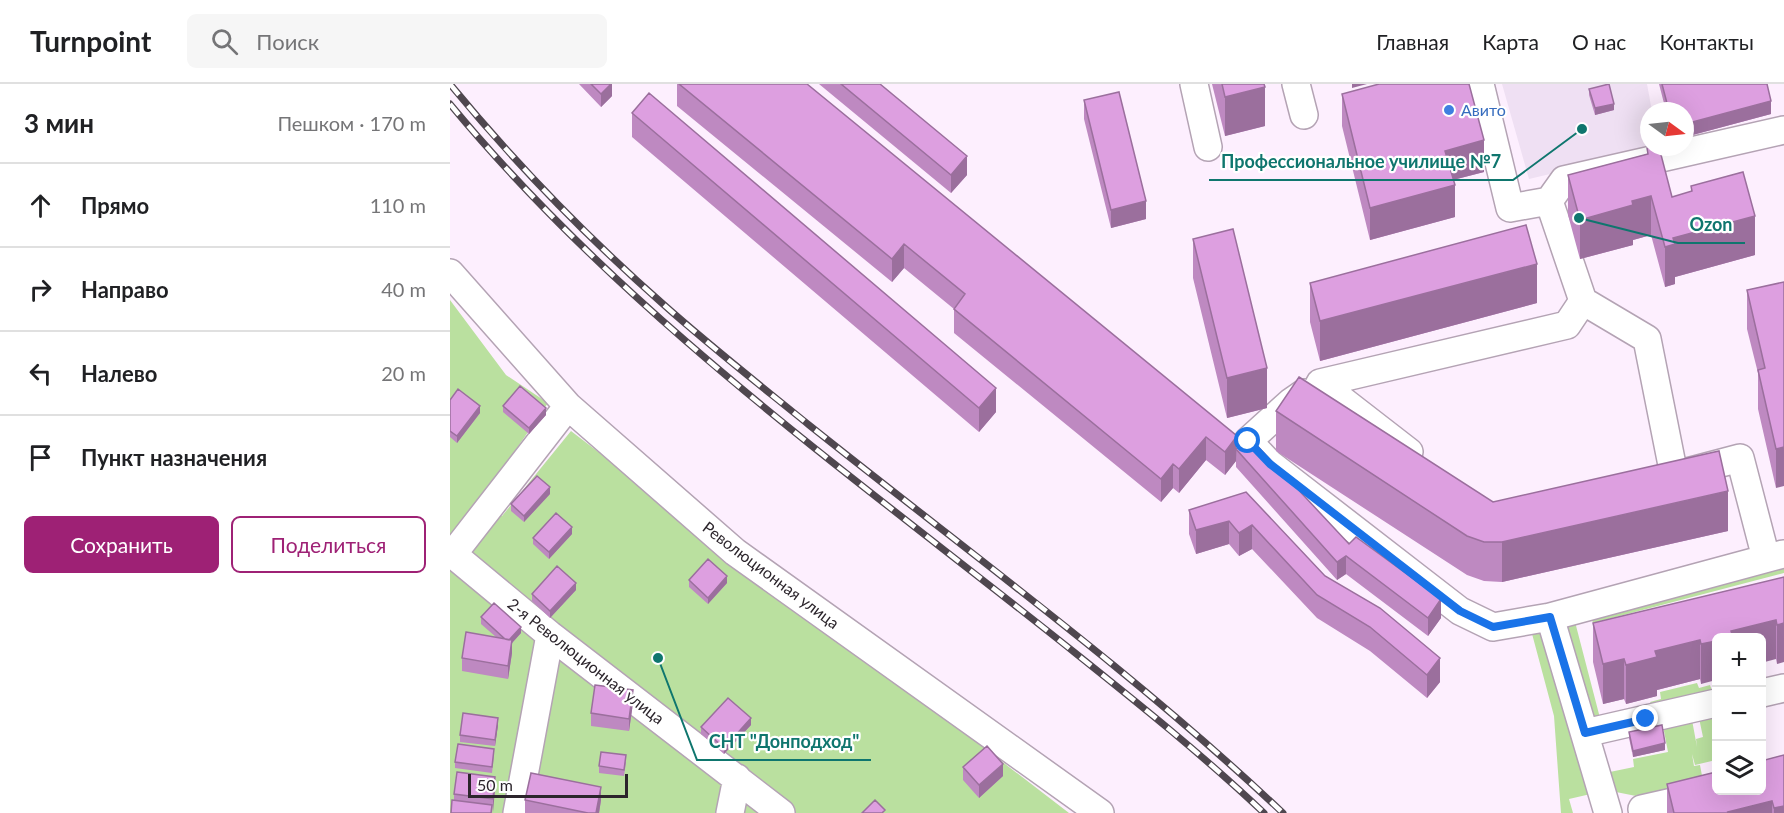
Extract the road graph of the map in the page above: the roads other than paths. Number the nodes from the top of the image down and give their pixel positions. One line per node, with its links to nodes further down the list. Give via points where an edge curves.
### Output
1 (1194, 84): 6 (street)
2 (1296, 84): 4 (street)
3 (1480, 84): 7 (street, via 1510,208)
4 (1304, 115)
5 (1784, 130): 7 (street, via 1564,180)
6 (1208, 147)
7 (1549, 201): 9 (street)
8 (450, 273): 11 (street, Революционная улица)
9 (1583, 301): 10 (street, via 1567,325); 14 (street, via 1647,339 1663,478 1740,458)
10 (1320, 383): 12 (street); 15 (street, via 1291,402 1248,441 1270,464 1460,611 1493,627)
11 (568, 406): 13 (street); 27 (street, Революционная улица, via 735,552)
12 (1424, 464)
13 (451, 553): 16 (street, 2-я Революционная улица)
14 (1775, 556): 15 (street)
15 (1550, 617): 20 (street)
16 (550, 635): 21 (street, 2-я Революционная улица); 24 (street)
17 (1784, 688): 18 (street)
18 (1766, 692)
19 (1712, 704): 20 (street)
20 (1585, 733): 28 (street)
21 (737, 778): 25 (street); 26 (street, 2-я Революционная улица)
22 (1712, 793): 23 (street)
23 (1637, 812)
24 (517, 813)
25 (730, 813)
26 (781, 813)
27 (1100, 813)
28 (1608, 813)

